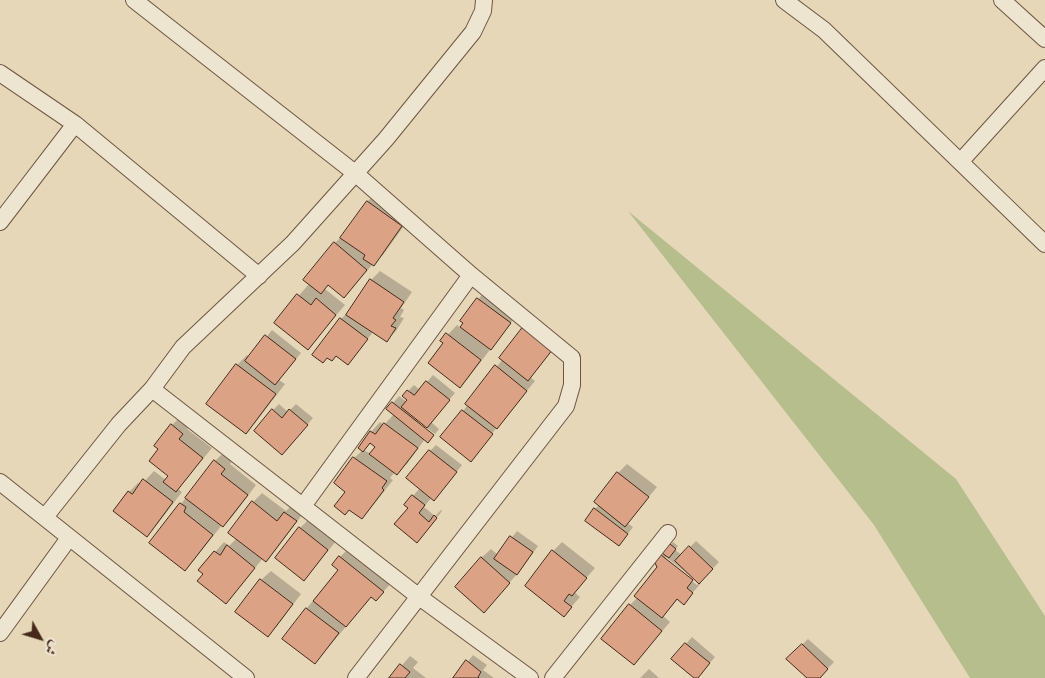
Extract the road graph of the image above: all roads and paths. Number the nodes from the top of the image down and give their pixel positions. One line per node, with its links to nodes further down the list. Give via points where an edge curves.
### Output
1 (134, 0): 10 (street)
2 (484, 0): 10 (street, via 483,11 473,32)
3 (784, 0): 9 (street, via 824,30)
4 (1002, 0): 5 (street)
5 (1045, 39)
6 (1045, 68): 9 (street)
7 (0, 74): 8 (street)
8 (75, 124): 11 (street); 14 (street)
9 (961, 161): 12 (street)
10 (355, 173): 13 (street); 14 (street)
11 (0, 222)
12 (1045, 244)
13 (471, 275): 17 (street); 21 (street, via 572,358 572,385 566,406)
14 (259, 276): 15 (street, via 183,347)
15 (152, 389): 17 (street); 18 (street, via 119,424)
16 (0, 482): 18 (street)
17 (303, 506): 21 (street)
18 (45, 517): 20 (street)
19 (668, 533): 26 (street)
20 (69, 538): 22 (street); 23 (street)
21 (418, 596): 24 (street); 25 (street)
22 (0, 633)
23 (246, 678)
24 (356, 678)
25 (530, 678)
26 (553, 678)

